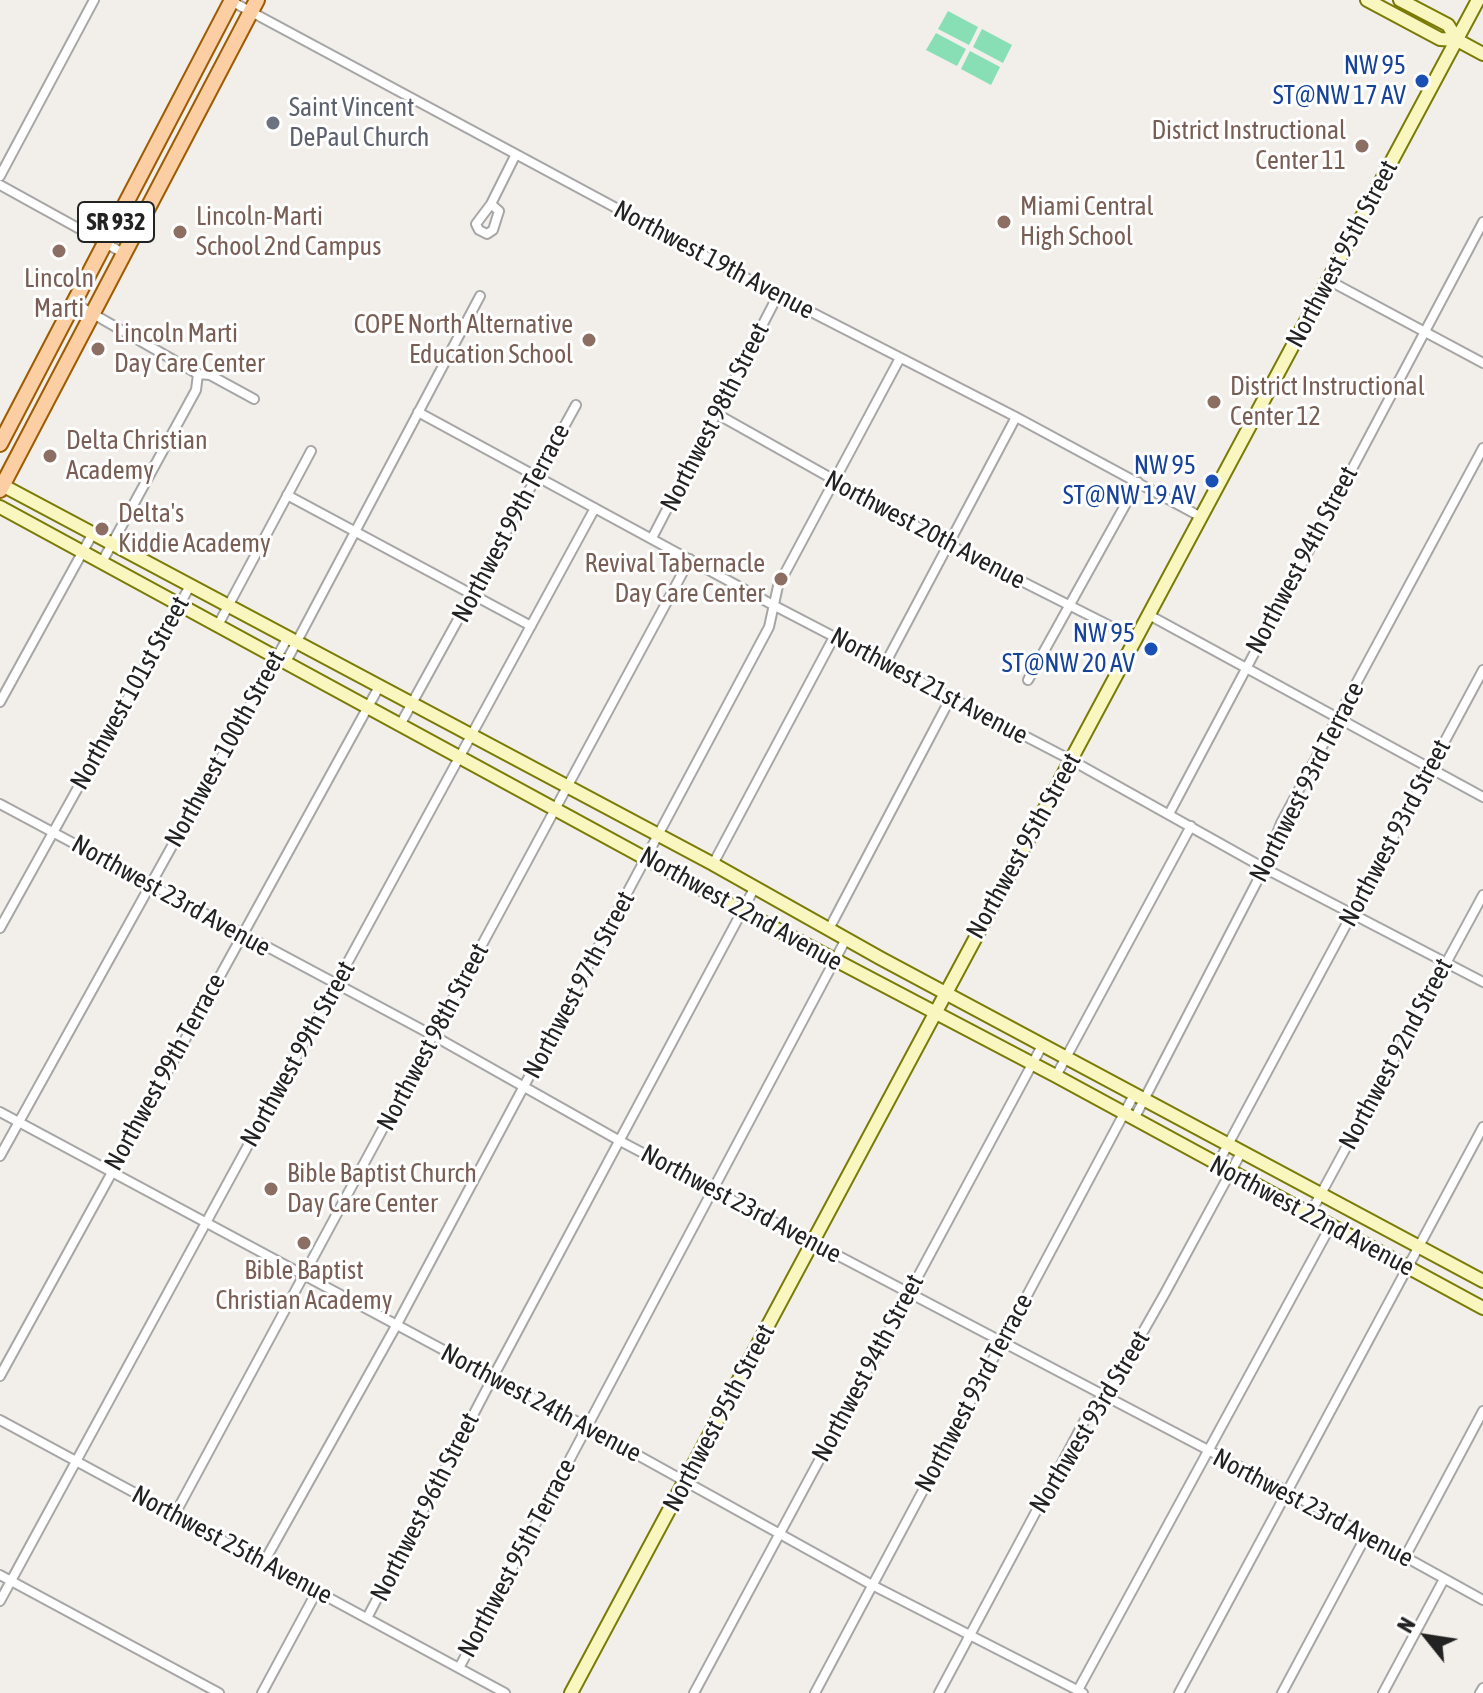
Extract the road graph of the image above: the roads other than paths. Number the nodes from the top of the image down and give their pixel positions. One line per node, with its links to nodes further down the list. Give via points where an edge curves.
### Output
1 (94, 0): 12 (street)
2 (1367, 0): 7 (main road, via 1440,39)
3 (1400, 0): 7 (main road, via 1448,25)
4 (1478, 0): 7 (main road, Northwest 95th Street)
5 (231, 1): 6 (street, Northwest 19th Avenue); 9 (main road, SR 932)
6 (254, 6): 10 (main road, SR 932); 11 (street, Northwest 19th Avenue)
7 (1457, 40): 8 (main road); 18 (main road, Northwest 95th Street)
8 (1483, 54)
9 (195, 70): 10 (main road, via 191,92); 16 (main road, SR 932)
10 (199, 113): 17 (main road, SR 932)
11 (516, 154): 14 (street); 19 (street, Northwest 19th Avenue)
12 (0, 176)
13 (0, 185): 16 (street)
14 (491, 204)
15 (1483, 222): 23 (street, Northwest 94th Street)
16 (105, 243): 17 (street); 21 (main road, SR 932)
17 (125, 254): 22 (main road, SR 932)
18 (1328, 280): 23 (street); 42 (main road, Northwest 95th Street)
19 (778, 295): 24 (street, Northwest 19th Avenue); 30 (street, Northwest 98th Street)
20 (480, 296): 29 (street, Northwest 100th Street)
21 (74, 303): 22 (street); 32 (main road, SR 932)
22 (93, 314): 26 (street); 38 (main road, SR 932)
23 (1424, 331): 25 (street); 65 (street, Northwest 94th Street)
24 (900, 358): 31 (street, Northwest 19th Avenue); 36 (street, Northwest 97th Street)
25 (1483, 363)
26 (198, 374): 27 (street); 46 (street, via 196,390)
27 (254, 399)
28 (576, 405): 35 (street, Northwest 99th Terrace)
29 (418, 412): 35 (street, Northwest 21st Avenue); 43 (street, Northwest 100th Street)
30 (717, 414): 36 (street, Northwest 20th Avenue); 45 (street, Northwest 98th Street)
31 (1016, 417): 37 (street, Northwest 19th Avenue); 47 (street)
32 (0, 444)
33 (1483, 448): 73 (street, Northwest 93rd Terrace)
34 (311, 451): 39 (street, Northwest 101st Street)
35 (537, 476): 41 (street, Northwest 21st Avenue); 52 (street, Northwest 99th Terrace)
36 (835, 482): 47 (street, Northwest 20th Avenue); 55 (street, Northwest 97th Street, via 778,586)
37 (1138, 482): 42 (street, Northwest 19th Avenue); 56 (street)
38 (1, 486): 44 (main road, Northwest 22nd Avenue)
39 (287, 495): 43 (street); 54 (street, Northwest 101st Street)
40 (0, 507): 48 (main road, Northwest 22nd Avenue)
41 (595, 508): 45 (street, Northwest 21st Avenue); 59 (street, Northwest 99th Street)
42 (1201, 517): 57 (main road, Northwest 95th Street)
43 (355, 531): 52 (street); 61 (street, Northwest 100th Street)
44 (93, 533): 46 (main road, Northwest 22nd Avenue); 48 (street)
45 (652, 538): 49 (street, Northwest 21st Avenue)
46 (113, 543): 50 (street); 51 (main road, Northwest 22nd Avenue)
47 (950, 545): 56 (street, Northwest 20th Avenue); 64 (street)
48 (83, 551): 50 (main road, Northwest 22nd Avenue); 70 (street)
49 (690, 559): 55 (street, Northwest 21st Avenue); 79 (street, Northwest 98th Street)
50 (102, 562): 53 (main road, Northwest 22nd Avenue)
51 (191, 584): 53 (street, Northwest 101st Street); 54 (main road, Northwest 22nd Avenue)
52 (473, 595): 59 (street); 71 (street, Northwest 99th Terrace)
53 (180, 604): 58 (main road, Northwest 22nd Avenue); 85 (street, Northwest 101st Street)
54 (228, 605): 58 (street, Northwest 101st Street); 61 (main road, Northwest 22nd Avenue)
55 (773, 605): 60 (street, Northwest 21st Avenue); 86 (street, Northwest 97th Street, via 769,627)
56 (1070, 605): 62 (street, Northwest 20th Avenue); 67 (street)
57 (1149, 615): 62 (main road, Northwest 95th Street); 65 (street)
58 (218, 625): 63 (main road, Northwest 22nd Avenue)
59 (531, 626): 75 (street, Northwest 99th Street)
60 (834, 637): 64 (street, Northwest 21st Avenue); 88 (street)
61 (292, 639): 63 (street, Northwest 100th Street); 68 (main road, Northwest 22nd Avenue)
62 (1136, 639): 77 (main road, Northwest 95th Street)
63 (281, 659): 72 (main road, Northwest 22nd Avenue); 90 (street, Northwest 100th Street)
64 (885, 664): 69 (street, Northwest 21st Avenue)
65 (1245, 668): 73 (street); 83 (street, Northwest 94th Street)
66 (1483, 670): 78 (street, Northwest 93rd Street)
67 (1028, 680)
68 (380, 685): 71 (main road, Northwest 22nd Avenue); 72 (street, Northwest 99th Terrace)
69 (950, 699): 77 (street, Northwest 21st Avenue); 96 (street)
70 (0, 702)
71 (412, 703): 74 (street, Northwest 99th Terrace); 75 (main road, Northwest 22nd Avenue)
72 (367, 708): 74 (main road, Northwest 22nd Avenue); 97 (street, Northwest 99th Terrace)
73 (1337, 718): 78 (street); 89 (street, Northwest 93rd Terrace, via 1281,823)
74 (400, 725): 76 (main road, Northwest 22nd Avenue)
75 (471, 735): 76 (street, Northwest 99th Street); 79 (main road, Northwest 22nd Avenue)
76 (459, 757): 82 (main road, Northwest 22nd Avenue); 102 (street, Northwest 99th Street)
77 (1071, 760): 83 (street, Northwest 21st Avenue); 103 (main road, Northwest 95th Street)
78 (1430, 768): 80 (street); 94 (street, Northwest 93rd Street)
79 (567, 786): 82 (street, Northwest 98th Street); 86 (main road, Northwest 22nd Avenue)
80 (1483, 797)
81 (0, 804): 85 (street, Northwest 23rd Avenue)
82 (555, 809): 87 (main road, Northwest 22nd Avenue); 105 (street, Northwest 98th Street)
83 (1169, 814): 84 (street, Northwest 21st Avenue)
84 (1191, 826): 89 (street, Northwest 21st Avenue); 107 (street)
85 (53, 832): 90 (street, Northwest 23rd Avenue); 95 (street, Northwest 101st Street)
86 (659, 836): 87 (street, Northwest 97th Street); 88 (main road, Northwest 22nd Avenue)
87 (647, 858): 93 (main road, Northwest 22nd Avenue); 110 (street, Northwest 97th Street)
88 (713, 864): 91 (main road, Northwest 22nd Avenue)
89 (1264, 868): 94 (street, Northwest 21st Avenue); 111 (street, Northwest 93rd Terrace)
90 (150, 885): 97 (street, Northwest 23rd Avenue); 114 (street, Northwest 100th Street)
91 (755, 887): 93 (street, Northwest 96th Street); 96 (main road, Northwest 22nd Avenue)
92 (1483, 895): 100 (street, Northwest 92nd Street)
93 (742, 911): 99 (main road, Northwest 22nd Avenue); 116 (street, Northwest 96th Street)
94 (1352, 914): 100 (street, Northwest 21st Avenue); 117 (street, Northwest 93rd Street)
95 (0, 928)
96 (829, 929): 98 (main road, Northwest 22nd Avenue)
97 (242, 934): 102 (street, Northwest 23rd Avenue); 121 (street, Northwest 99th Terrace)
98 (846, 939): 99 (street, Northwest 95th Terrace); 103 (main road, Northwest 22nd Avenue)
99 (835, 961): 104 (main road, Northwest 22nd Avenue); 123 (street, Northwest 95th Terrace)
100 (1445, 962): 101 (street, Northwest 21st Avenue); 124 (street, Northwest 92nd Street)
101 (1483, 982)
102 (335, 985): 105 (street, Northwest 23rd Avenue); 126 (street, Northwest 99th Street)
103 (945, 992): 104 (main road, Northwest 95th Street); 106 (main road, Northwest 22nd Avenue)
104 (934, 1012): 108 (main road, Northwest 22nd Avenue); 128 (main road, Northwest 95th Street)
105 (434, 1036): 110 (street, Northwest 23rd Avenue); 131 (street, Northwest 98th Street)
106 (1043, 1044): 107 (main road, Northwest 22nd Avenue); 108 (street, Northwest 94th Street)
107 (1066, 1056): 109 (street); 111 (main road, Northwest 22nd Avenue)
108 (1032, 1064): 109 (main road, Northwest 22nd Avenue); 133 (street, Northwest 94th Street)
109 (1056, 1076): 113 (main road, Northwest 22nd Avenue)
110 (524, 1089): 116 (street, Northwest 23rd Avenue); 135 (street, Northwest 97th Street)
111 (1140, 1096): 113 (street, Northwest 93rd Terrace); 117 (main road, Northwest 22nd Avenue)
112 (0, 1112): 114 (street, Northwest 24th Avenue)
113 (1129, 1116): 120 (main road, Northwest 22nd Avenue); 136 (street, Northwest 93rd Terrace)
114 (18, 1122): 119 (street, Northwest 100th Street); 121 (street, Northwest 24th Avenue)
115 (1483, 1127): 129 (street)
116 (620, 1141): 123 (street, Northwest 23rd Avenue); 138 (street, Northwest 96th Street)
117 (1229, 1144): 118 (main road, Northwest 22nd Avenue); 120 (street, Northwest 93rd Street)
118 (1242, 1151): 122 (street, Northwest 93rd Street); 124 (main road, Northwest 22nd Avenue)
119 (0, 1156)
120 (1217, 1165): 122 (main road, Northwest 22nd Avenue)
121 (110, 1172): 126 (street, Northwest 24th Avenue); 137 (street, Northwest 99th Terrace)
122 (1230, 1172): 125 (main road, Northwest 22nd Avenue); 139 (street, Northwest 93rd Street)
123 (711, 1188): 128 (street, Northwest 23rd Avenue); 142 (street, Northwest 95th Terrace)
124 (1321, 1193): 125 (street, Northwest 92nd Street); 129 (main road, Northwest 22nd Avenue)
125 (1310, 1214): 127 (main road, Northwest 22nd Avenue)
126 (206, 1223): 131 (street, Northwest 24th Avenue); 144 (street, Northwest 99th Street)
127 (1331, 1225): 130 (main road, Northwest 22nd Avenue); 143 (street)
128 (813, 1241): 133 (street, Northwest 23rd Avenue); 145 (main road, Northwest 95th Street)
129 (1419, 1246): 130 (street); 132 (main road, Northwest 22nd Avenue)
130 (1407, 1267): 134 (main road, Northwest 22nd Avenue); 146 (street)
131 (304, 1277): 135 (street, Northwest 24th Avenue); 147 (street, Northwest 98th Street)
132 (1483, 1281)
133 (909, 1292): 136 (street, Northwest 23rd Avenue); 148 (street, Northwest 94th Street)
134 (1483, 1308)
135 (396, 1326): 138 (street, Northwest 24th Avenue); 151 (street, Northwest 97th Street)
136 (1001, 1342): 139 (street, Northwest 23rd Avenue); 155 (street, Northwest 93rd Terrace)
137 (0, 1376)
138 (493, 1377): 142 (street, Northwest 24th Avenue); 159 (street, Northwest 96th Street)
139 (1106, 1397): 143 (street, Northwest 23rd Avenue); 160 (street, Northwest 93rd Street, via 1094,1403)
140 (1483, 1411): 150 (street)
141 (0, 1420): 144 (street, Northwest 25th Avenue)
142 (587, 1427): 145 (street, Northwest 24th Avenue); 161 (street, Northwest 95th Terrace)
143 (1208, 1452): 146 (street, Northwest 23rd Avenue); 164 (street)
144 (76, 1461): 147 (street, Northwest 25th Avenue); 154 (street, Northwest 99th Street)
145 (685, 1480): 148 (street, Northwest 24th Avenue); 168 (main road, Northwest 95th Street)
146 (1288, 1492): 149 (street, Northwest 23rd Avenue); 173 (street)
147 (175, 1514): 151 (street, Northwest 25th Avenue)
148 (780, 1533): 155 (street, Northwest 24th Avenue); 169 (street, Northwest 94th Street)
149 (1366, 1536): 150 (street, Northwest 23rd Avenue); 174 (street)
150 (1405, 1557): 153 (street, Northwest 23rd Avenue)
151 (264, 1562): 156 (street, Northwest 25th Avenue)
152 (0, 1575): 154 (street)
153 (1444, 1579): 157 (street, Northwest 23rd Avenue); 175 (street)
154 (11, 1580): 158 (street, Northwest 99th Street); 165 (street)
155 (872, 1585): 160 (street, Northwest 24th Avenue); 170 (street, Northwest 93rd Terrace)
156 (317, 1591): 159 (street, Northwest 25th Avenue); 166 (street)
157 (1483, 1600)
158 (0, 1601)
159 (367, 1618): 161 (street, Northwest 25th Avenue)
160 (970, 1635): 162 (street, Northwest 24th Avenue); 171 (street, Northwest 93rd Street)
161 (459, 1668): 167 (street, Northwest 25th Avenue)
162 (1063, 1683): 164 (street, Northwest 24th Avenue); 172 (street)
163 (1483, 1688): 176 (street)
164 (1080, 1692)
165 (219, 1693)
166 (262, 1693)
167 (505, 1693)
168 (571, 1693)
169 (694, 1693)
170 (815, 1693)
171 (939, 1693)
172 (1058, 1693)
173 (1179, 1693)
174 (1282, 1693)
175 (1383, 1693)
176 (1480, 1693)

